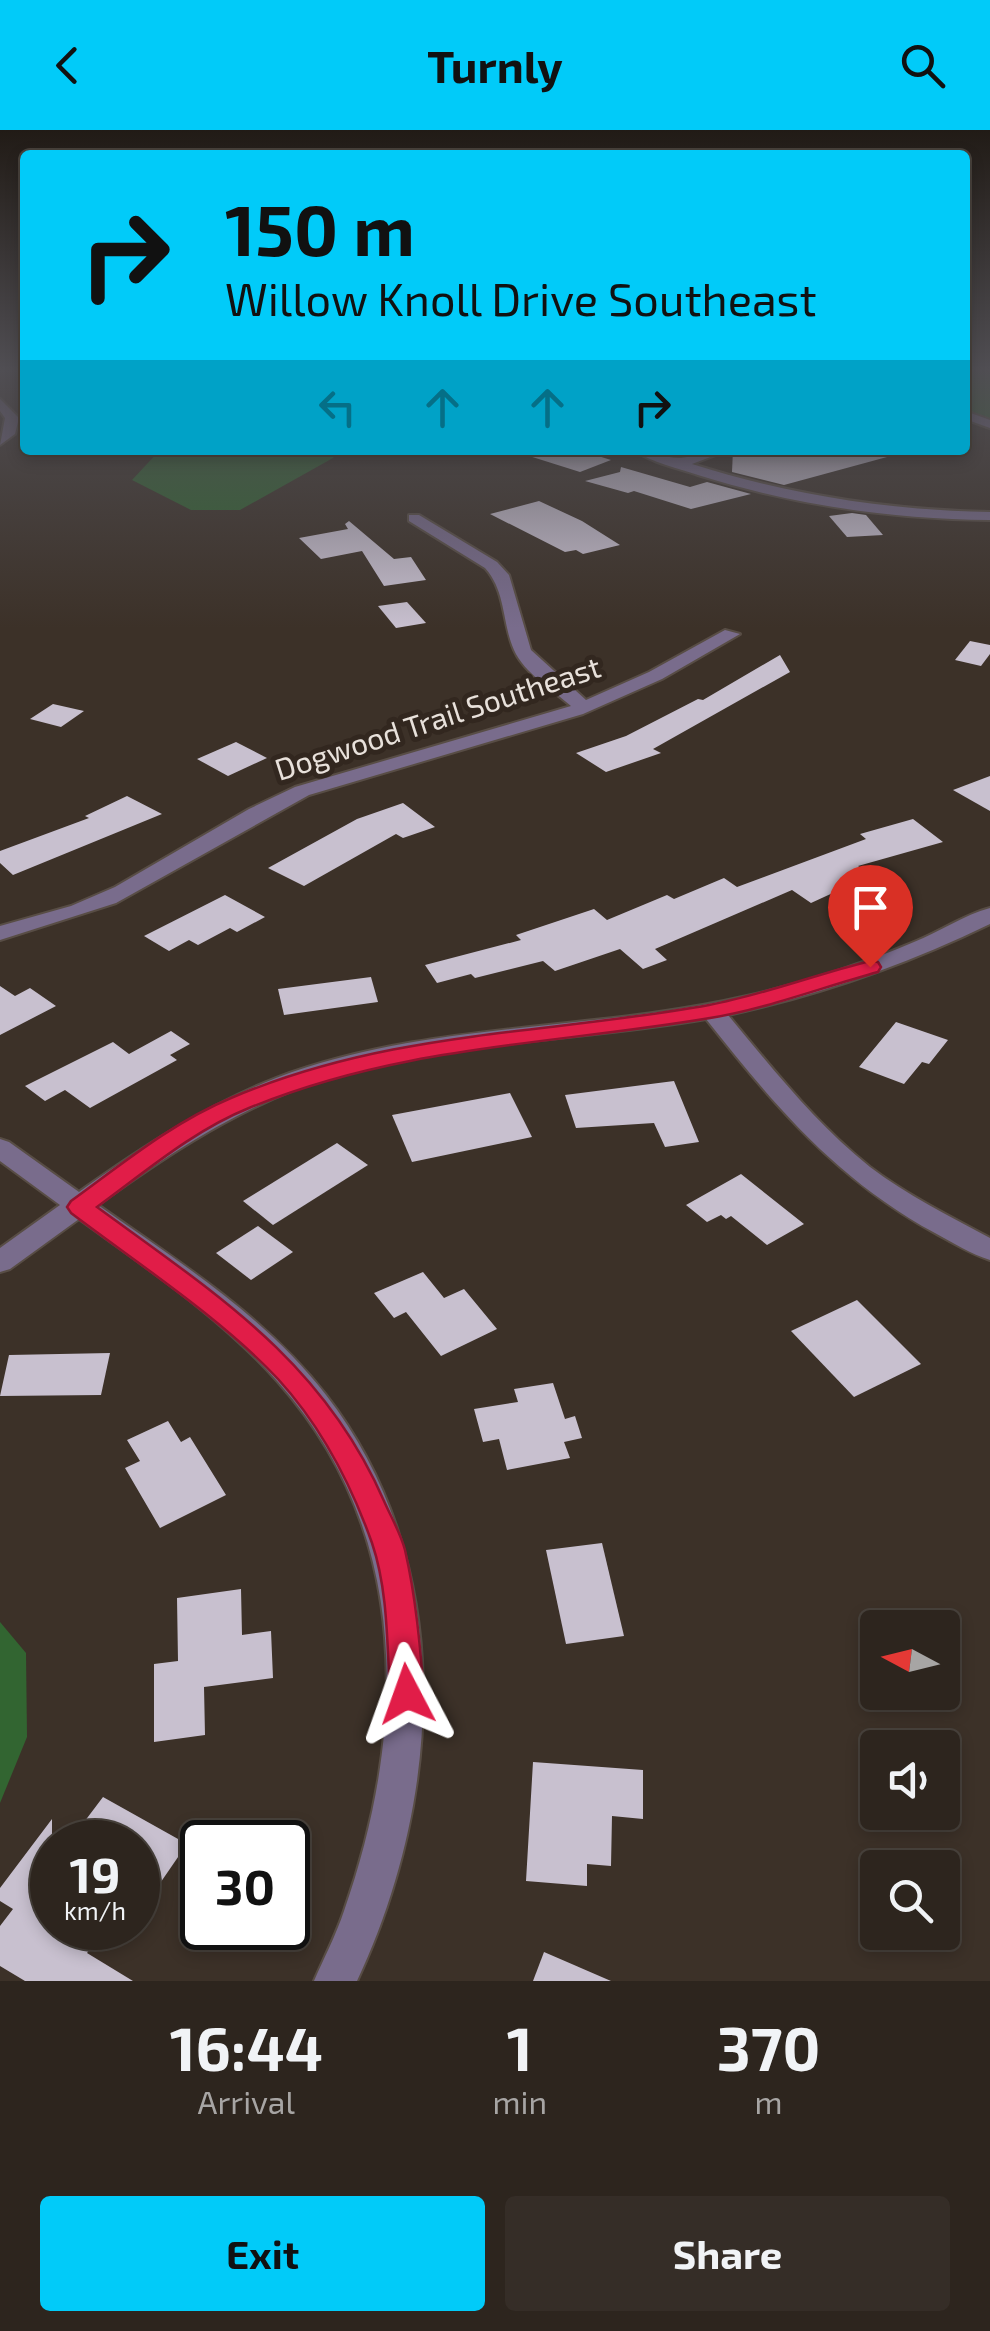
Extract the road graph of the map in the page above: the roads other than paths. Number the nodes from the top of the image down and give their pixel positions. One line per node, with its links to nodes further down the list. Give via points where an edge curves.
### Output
1 (654, 455): 3 (street)
2 (704, 455): 3 (street)
3 (676, 464): 4 (street, via 801,498)
4 (990, 516)
5 (414, 518): 7 (street, via 503,578 523,652)
6 (731, 634): 7 (street, Dogwood Trail Southeast)
7 (584, 707): 9 (street, Dogwood Trail Southeast, via 304,790 122,893)
8 (990, 915): 10 (street, via 894,960)
9 (0, 933)
10 (712, 1011): 12 (street, via 467,1041 340,1066 237,1104 179,1136); 13 (street, via 777,1091 848,1162)
11 (0, 1148): 12 (street)
12 (80, 1207): 14 (street); 15 (street, via 288,1372 350,1456 388,1546 407,1694 400,1757 384,1850 352,1948)
13 (990, 1250)
14 (0, 1262)
15 (334, 1981)

